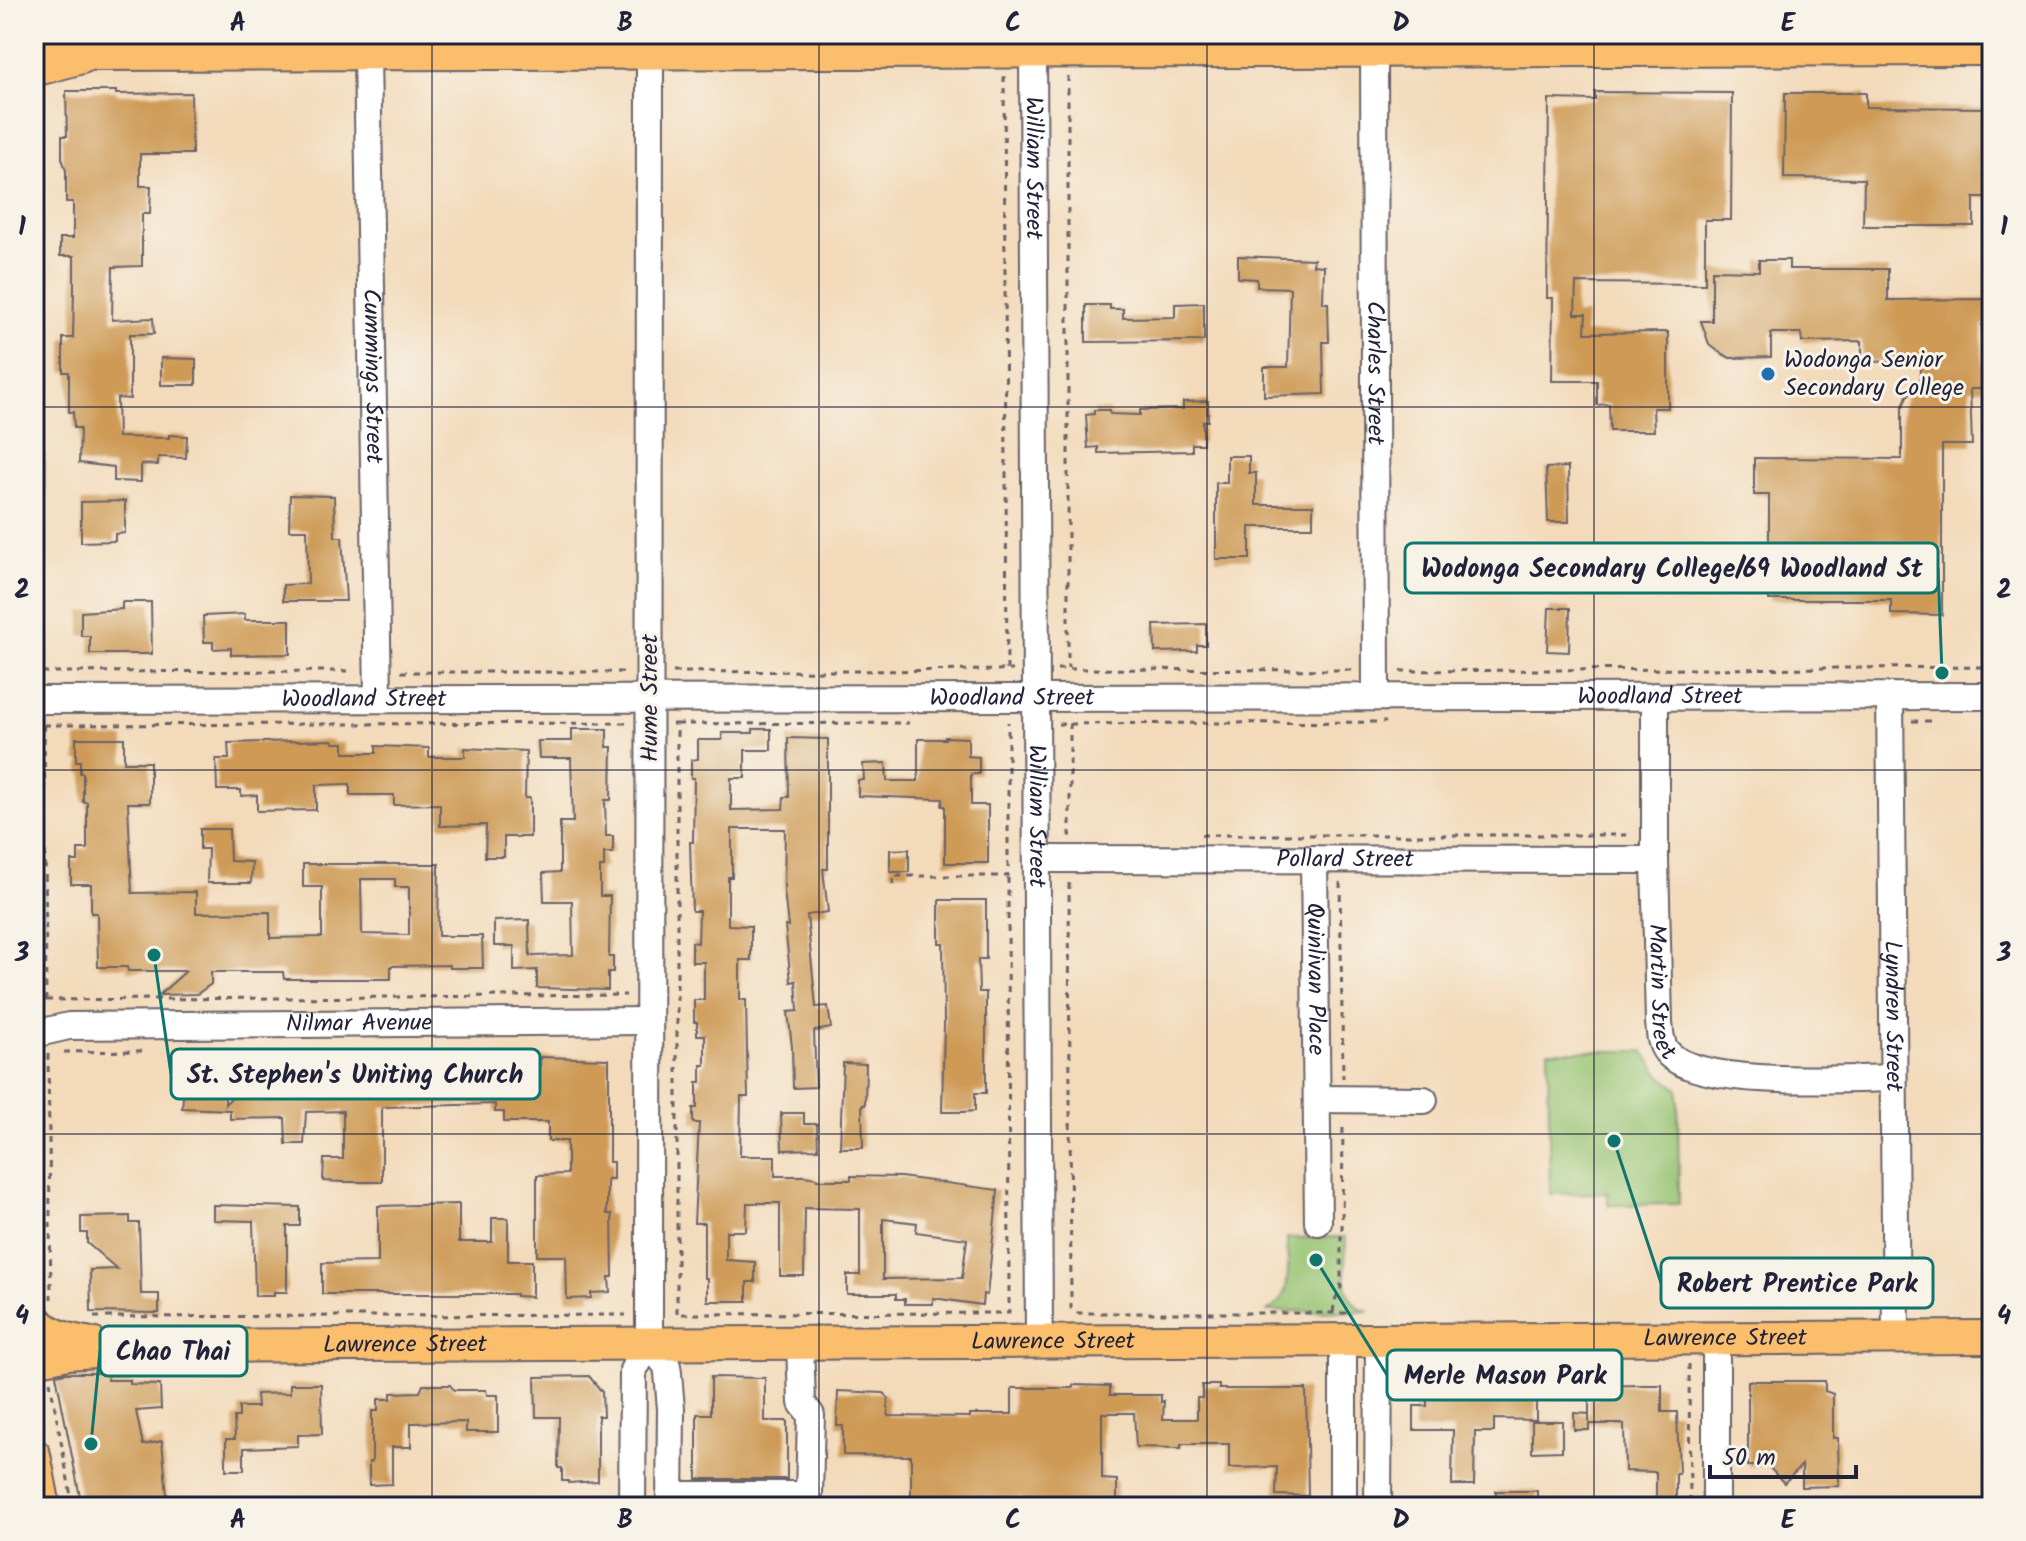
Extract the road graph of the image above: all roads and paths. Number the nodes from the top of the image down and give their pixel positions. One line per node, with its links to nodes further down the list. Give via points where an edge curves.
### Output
1 (1700, 42): 4 (main road); 5 (main road)
2 (769, 43): 6 (main road); 7 (main road)
3 (403, 44): 6 (main road); 8 (main road)
4 (1983, 44)
5 (1361, 45): 7 (main road); 16 (street, Charles Street)
6 (650, 52): 23 (street, Hume Street)
7 (1056, 53): 12 (street, William Street); 14 (path)
8 (367, 54): 9 (main road, via 97,54); 17 (street, Cummings Street)
9 (35, 60): 15 (path)
10 (1004, 76): 13 (path)
11 (1992, 667): 16 (path)
12 (1036, 669): 13 (path); 14 (path); 21 (street, William Street)
13 (1007, 670): 23 (path)
14 (1068, 670): 16 (path)
15 (42, 672): 17 (path); 22 (path)
16 (1376, 684): 18 (street, Woodland Street); 21 (street, Woodland Street)
17 (378, 685): 22 (street, Woodland Street); 23 (street, Woodland Street); 23 (path)
18 (1655, 696): 19 (street, Woodland Street); 38 (street, Martin Street)
19 (1890, 696): 20 (street, Woodland Street); 46 (street, Lyndren Street)
20 (1992, 696)
21 (1036, 697): 23 (street, Woodland Street); 30 (street, William Street)
22 (39, 700)
23 (641, 703): 29 (path); 32 (path, via 44,725); 44 (street, Hume Street)
24 (1912, 721): 25 (path)
25 (1944, 721)
26 (1386, 722): 28 (path)
27 (914, 723): 29 (path)
28 (1070, 723): 30 (path); 35 (path)
29 (677, 724): 39 (path, via 677,1314 1009,1313)
30 (1036, 725): 37 (street, William Street); 39 (path, via 1009,722)
31 (34, 814): 32 (path)
32 (45, 814): 42 (path)
33 (1085, 835): 35 (path)
34 (1196, 835): 36 (path)
35 (1069, 847): 36 (street, Pollard Street); 37 (street, Pollard Street); 53 (path, via 1071,1308 1078,1313)
36 (1330, 851): 38 (street, Pollard Street); 38 (path, via 1636,835); 47 (street, Quinlivan Place); 47 (path)
37 (1037, 859): 58 (street, William Street)
38 (1644, 860): 46 (street, Martin Street, via 1660,1037 1666,1052 1703,1072 1757,1078)
39 (1008, 876): 40 (path, via 893,876)
40 (893, 885)
41 (34, 986): 42 (path)
42 (46, 987): 45 (path)
43 (629, 995): 45 (path)
44 (649, 1021): 45 (street, Nilmar Avenue); 60 (street, Hume Street)
45 (46, 1022): 50 (path)
46 (1893, 1078): 55 (street, Lyndren Street)
47 (1330, 1099): 48 (street); 49 (street, Quinlivan Place); 49 (path)
48 (1424, 1100)
49 (1330, 1226): 53 (path, via 1341,1288 1335,1300)
50 (42, 1310): 61 (main road, Lawrence Street, via 47,1331)
51 (628, 1315): 52 (path)
52 (83, 1317)
53 (1338, 1326): 54 (main road, Lawrence Street); 54 (path); 58 (main road, Lawrence Street); 67 (street)
54 (1371, 1326): 57 (main road, Lawrence Street); 68 (street)
55 (1896, 1337): 56 (main road, Lawrence Street); 57 (main road, Lawrence Street)
56 (1992, 1337)
57 (1716, 1338): 76 (street)
58 (1039, 1341): 59 (main road, Lawrence Street)
59 (800, 1343): 60 (main road, Lawrence Street); 69 (street, via 802,1403 811,1415 809,1495)
60 (650, 1344): 61 (main road, Lawrence Street); 64 (street, Hume Street, via 667,1366); 65 (street, Hume Street, via 633,1370)
61 (116, 1348): 63 (main road, Lawrence Street, via 68,1353)
62 (1689, 1365): 75 (path)
63 (45, 1367): 71 (path)
64 (671, 1409): 65 (street); 69 (street, Hume Street)
65 (632, 1410): 72 (street, Hume Street)
66 (34, 1455): 70 (main road)
67 (1343, 1474): 68 (street); 73 (street)
68 (1378, 1474): 74 (street)
69 (670, 1501)
70 (44, 1507)
71 (73, 1507)
72 (632, 1507)
73 (1343, 1507)
74 (1378, 1507)
75 (1690, 1507)
76 (1716, 1507)

